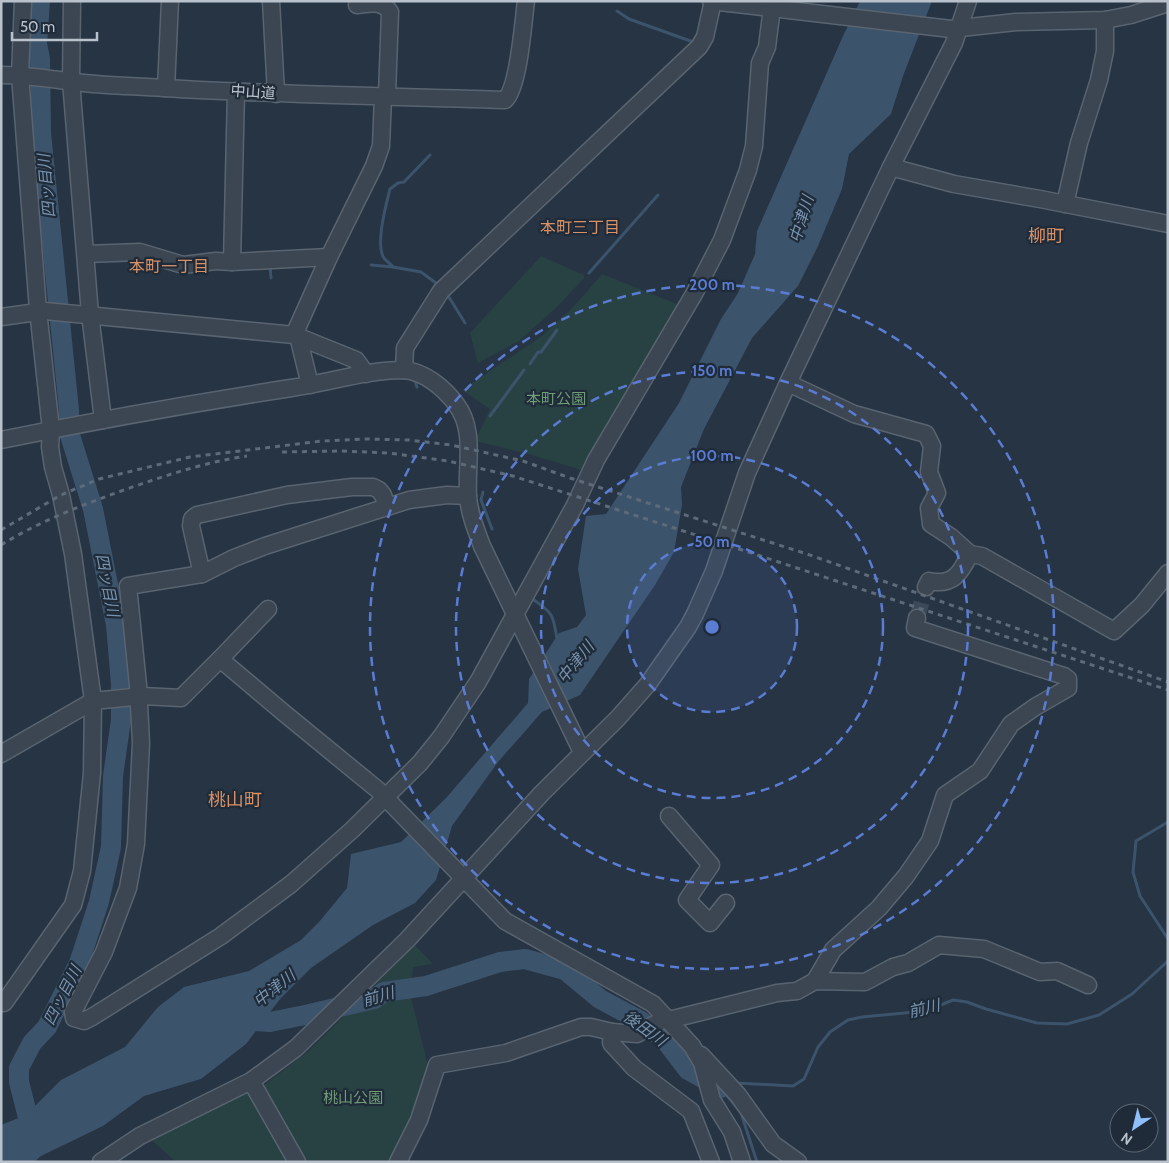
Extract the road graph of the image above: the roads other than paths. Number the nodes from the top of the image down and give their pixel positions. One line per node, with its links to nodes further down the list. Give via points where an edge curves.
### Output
1 (23, 1): 15 (street)
2 (72, 1): 16 (street)
3 (170, 1): 17 (street)
4 (271, 1): 19 (street)
5 (526, 1): 20 (street, 中山道, via 518,60 510,95 505,100)
6 (712, 1): 10 (street); 31 (street, via 705,38 699,47 440,291 405,348)
7 (968, 1): 13 (street)
8 (1168, 3): 12 (street)
9 (357, 5): 20 (street, via 380,4 390,12)
10 (772, 7): 11 (street); 45 (street, via 767,47 760,63 754,146 722,240 694,294 596,460 575,505)
11 (812, 7): 13 (street, via 842,17)
12 (1105, 20): 13 (street, via 1016,22); 22 (street, via 1105,51 1100,80 1079,143)
13 (955, 29): 21 (street, via 954,43)
14 (1, 75): 15 (street)
15 (23, 75): 16 (street, 中山道); 27 (street)
16 (64, 80): 17 (street, 中山道); 24 (street)
17 (166, 88): 18 (street, 中山道)
18 (236, 91): 19 (street, 中山道); 26 (street)
19 (276, 94): 20 (street, 中山道)
20 (385, 96): 25 (street, via 382,146)
21 (891, 167): 22 (street, via 954,184); 33 (street)
22 (1065, 204): 23 (street)
23 (1168, 224)
24 (86, 254): 26 (street, via 140,252 184,265); 28 (street)
25 (329, 257): 26 (street); 30 (street)
26 (232, 262)
27 (41, 311): 28 (street); 29 (street); 36 (street)
28 (83, 314): 30 (street); 35 (street)
29 (1, 317)
30 (296, 335): 32 (street, via 356,360); 34 (street)
31 (404, 370): 32 (street); 38 (street, via 432,380 456,404 465,419)
32 (366, 374): 34 (street)
33 (788, 383): 40 (street, via 854,414 926,434 932,446 929,472 937,493 929,508 931,524); 50 (street, via 747,473 714,571 695,614 648,684 618,718)
34 (310, 386): 35 (street)
35 (95, 421): 36 (street)
36 (54, 429): 37 (street); 49 (street, via 50,447 53,467 73,554)
37 (1, 440)
38 (468, 496): 39 (street, via 431,496); 45 (street, via 470,514 482,546)
39 (387, 507): 42 (street, via 265,546); 42 (street, via 383,495 373,487 287,495 197,515 191,526)
40 (970, 554): 41 (street, via 982,556 1114,631 1142,605); 43 (street, via 953,578 946,582 929,580)
41 (1168, 573)
42 (202, 574): 48 (street, via 128,586)
43 (926, 587)
44 (268, 609): 47 (street)
45 (514, 613): 50 (street); 52 (street, via 478,682 441,737)
46 (918, 618): 56 (street, via 915,628 1064,676 1068,679 1068,688 1011,724 980,770 945,795 930,841 906,876 879,908 833,950)
47 (220, 659): 48 (street, via 181,698); 52 (street)
48 (134, 698): 49 (street); 52 (street, via 141,743 136,844 128,888 104,952 73,1012 78,1020 92,1017 244,920)
49 (96, 701): 51 (street); 58 (street, via 82,871 73,905)
50 (578, 746): 54 (street, via 542,793)
51 (1, 754)
52 (388, 800): 54 (street)
53 (669, 816): 55 (street, via 711,865 687,900 710,923)
54 (459, 875): 59 (street, via 505,921 653,1004); 62 (street, via 408,940 370,978 312,1033)
55 (726, 903)
56 (815, 981): 57 (street, via 865,982 939,945 984,949 1040,972 1057,971); 59 (street, via 797,991)
57 (1088, 985)
58 (4, 1003)
59 (665, 1020): 60 (street, via 637,1034); 61 (street)
60 (612, 1032): 65 (street, via 581,1027 506,1053 437,1065 420,1120); 66 (street, via 611,1043 634,1068 690,1111)
61 (708, 1066): 67 (street, via 712,1100 732,1132); 68 (street, via 738,1095 773,1144)
62 (251, 1082): 63 (street, via 140,1136); 64 (street)
63 (101, 1162)
64 (297, 1162)
65 (398, 1162)
66 (711, 1162)
67 (742, 1162)
68 (798, 1162)

